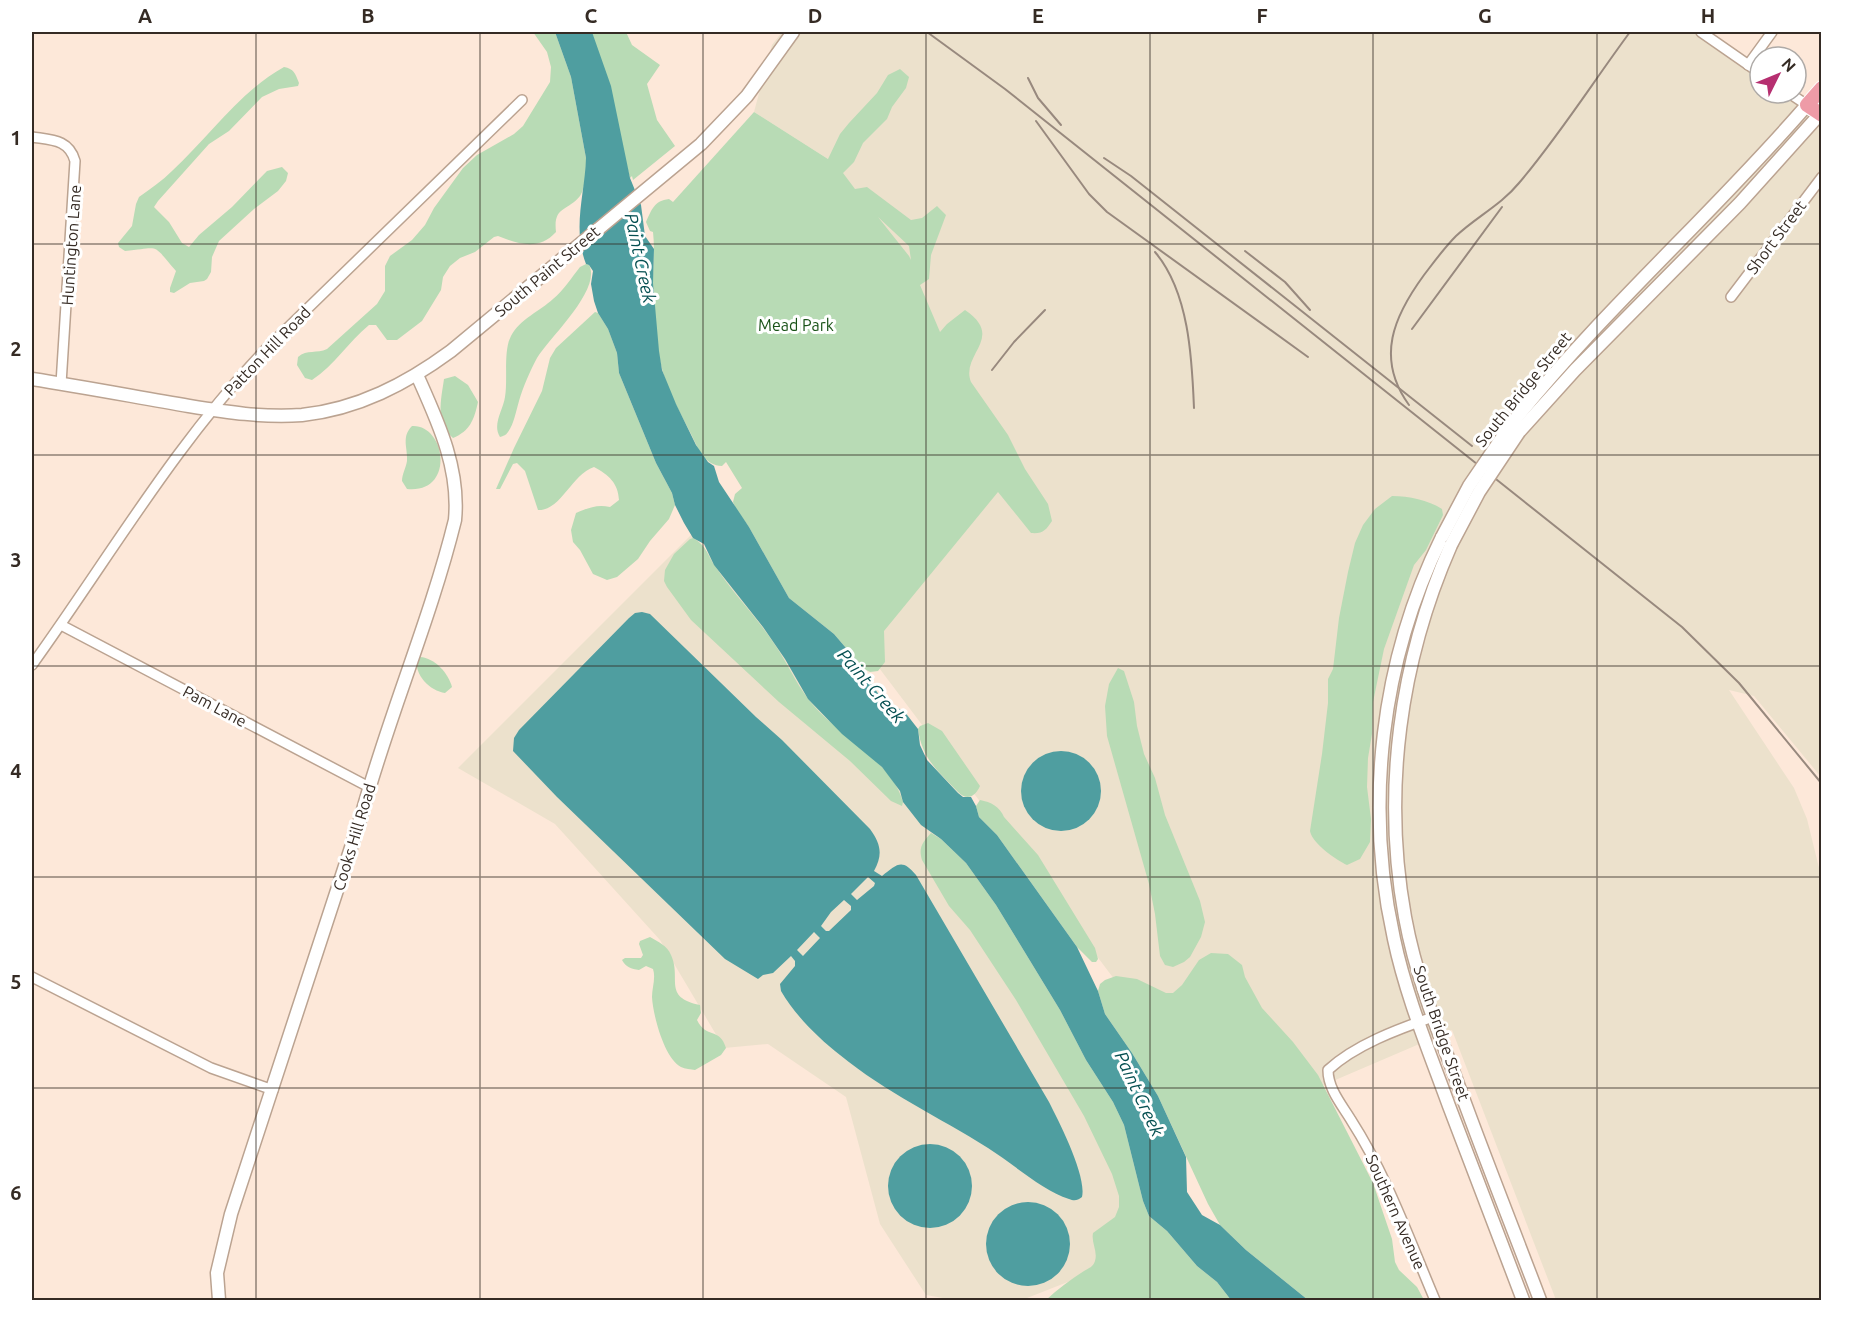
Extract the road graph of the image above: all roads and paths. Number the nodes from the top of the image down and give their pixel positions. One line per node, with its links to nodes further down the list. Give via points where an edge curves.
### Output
1 (794, 32): 14 (main road, South Paint Street, via 737,107 701,144)
2 (1701, 32): 5 (street)
3 (1772, 32): 4 (street)
4 (1763, 45)
5 (1748, 65)
6 (1821, 88): 8 (main road, South Bridge Street)
7 (522, 100): 17 (street, Patton Hill Road, via 267,347)
8 (1808, 104)
9 (1807, 105): 10 (main road); 18 (main road, South Bridge Street, via 1576,349)
10 (1821, 114): 18 (main road, South Bridge Street, via 1740,203)
11 (32, 137): 16 (street, Huntington Lane, via 58,140 70,148 75,161)
12 (1821, 177): 13 (street, Short Street)
13 (1731, 297)
14 (417, 375): 17 (main road, South Paint Street, via 364,400 304,414); 22 (main road, Cooks Hill Road, via 452,464 457,503 418,644)
15 (32, 379): 16 (main road, South Paint Street)
16 (62, 384): 17 (main road, South Paint Street)
17 (213, 410): 20 (street, Patton Hill Road)
18 (1515, 429): 19 (main road, South Bridge Street, bridge)
19 (1446, 541): 24 (main road, South Bridge Street, via 1416,644 1402,710 1395,785 1396,850 1405,918); 25 (main road, South Bridge Street, via 1431,558 1398,657 1386,709 1380,774 1380,845 1385,889 1393,937)
20 (61, 625): 21 (street, Patton Hill Road); 22 (street, Pam Lane)
21 (32, 665)
22 (369, 787): 26 (main road, Cooks Hill Road)
23 (32, 977): 26 (street, via 211,1068)
24 (1433, 1017): 25 (street, Southern Avenue); 30 (main road, South Bridge Street)
25 (1417, 1022): 28 (street, Southern Avenue, via 1336,1063 1328,1070 1328,1079 1378,1166); 29 (main road, South Bridge Street)
26 (273, 1090): 27 (main road, Cooks Hill Road, via 224,1242 217,1273)
27 (219, 1300)
28 (1435, 1300)
29 (1523, 1300)
30 (1540, 1300)

